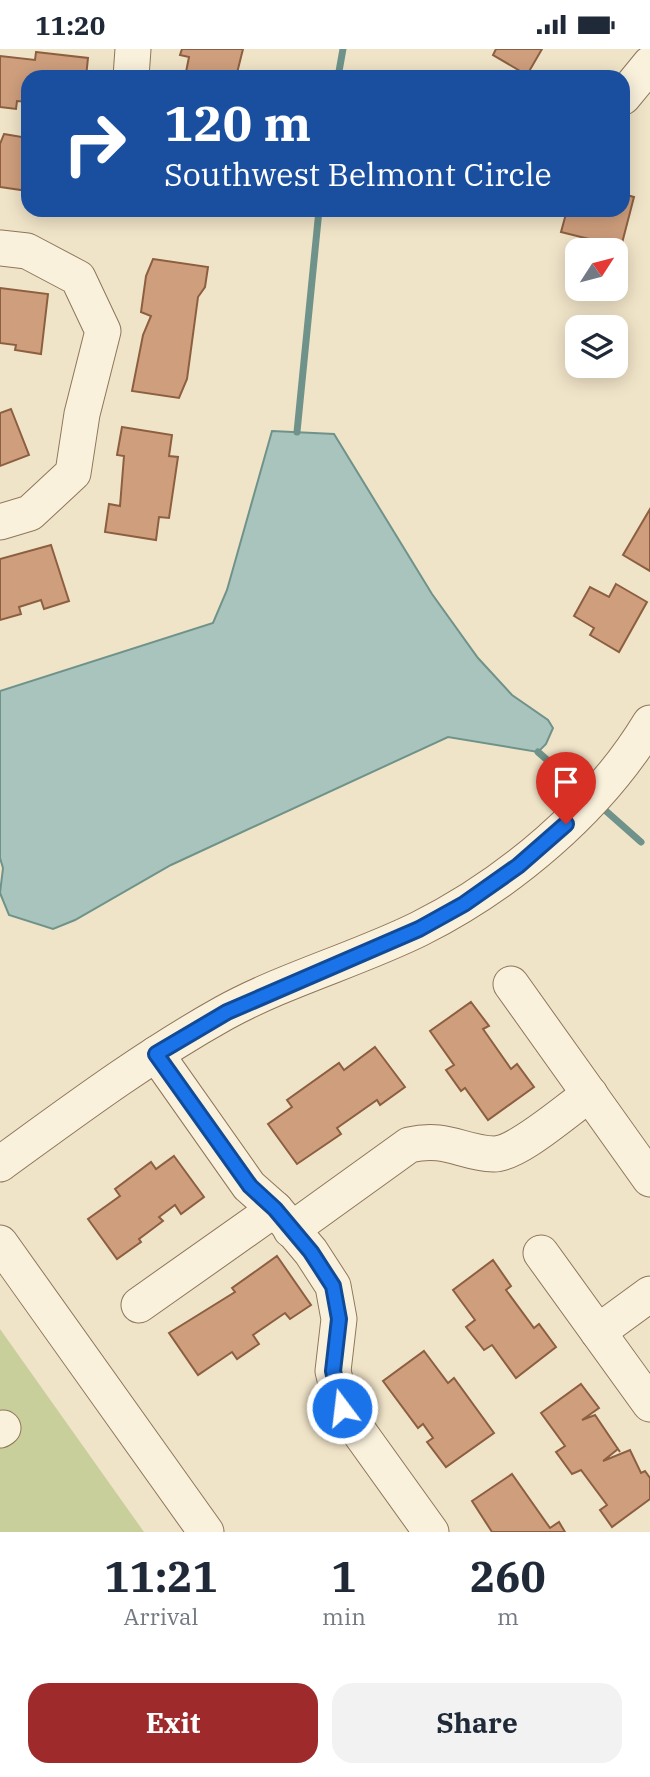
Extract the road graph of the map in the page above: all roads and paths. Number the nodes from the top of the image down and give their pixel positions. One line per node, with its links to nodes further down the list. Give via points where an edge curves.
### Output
1 (133, 49): 3 (street)
2 (650, 64): 4 (street)
3 (132, 70)
4 (630, 88)
5 (0, 248): 6 (street, via 27,251 78,278 103,331 73,473 30,513)
6 (0, 522)
7 (650, 723): 9 (street, via 582,810 518,866 464,904 419,929 227,1012)
8 (511, 984): 10 (street)
9 (156, 1054): 11 (street); 13 (street, via 250,1186)
10 (590, 1094): 12 (street); 13 (street, via 518,1145 495,1154 429,1140 409,1145)
11 (0, 1164)
12 (650, 1179)
13 (283, 1219): 17 (street); 21 (street, via 333,1286 339,1319 333,1371 342,1408)
14 (0, 1244): 20 (street)
15 (541, 1253): 18 (street)
16 (650, 1294): 18 (street)
17 (139, 1305)
18 (598, 1332): 19 (street)
19 (650, 1405)
20 (206, 1532)
21 (431, 1532)

